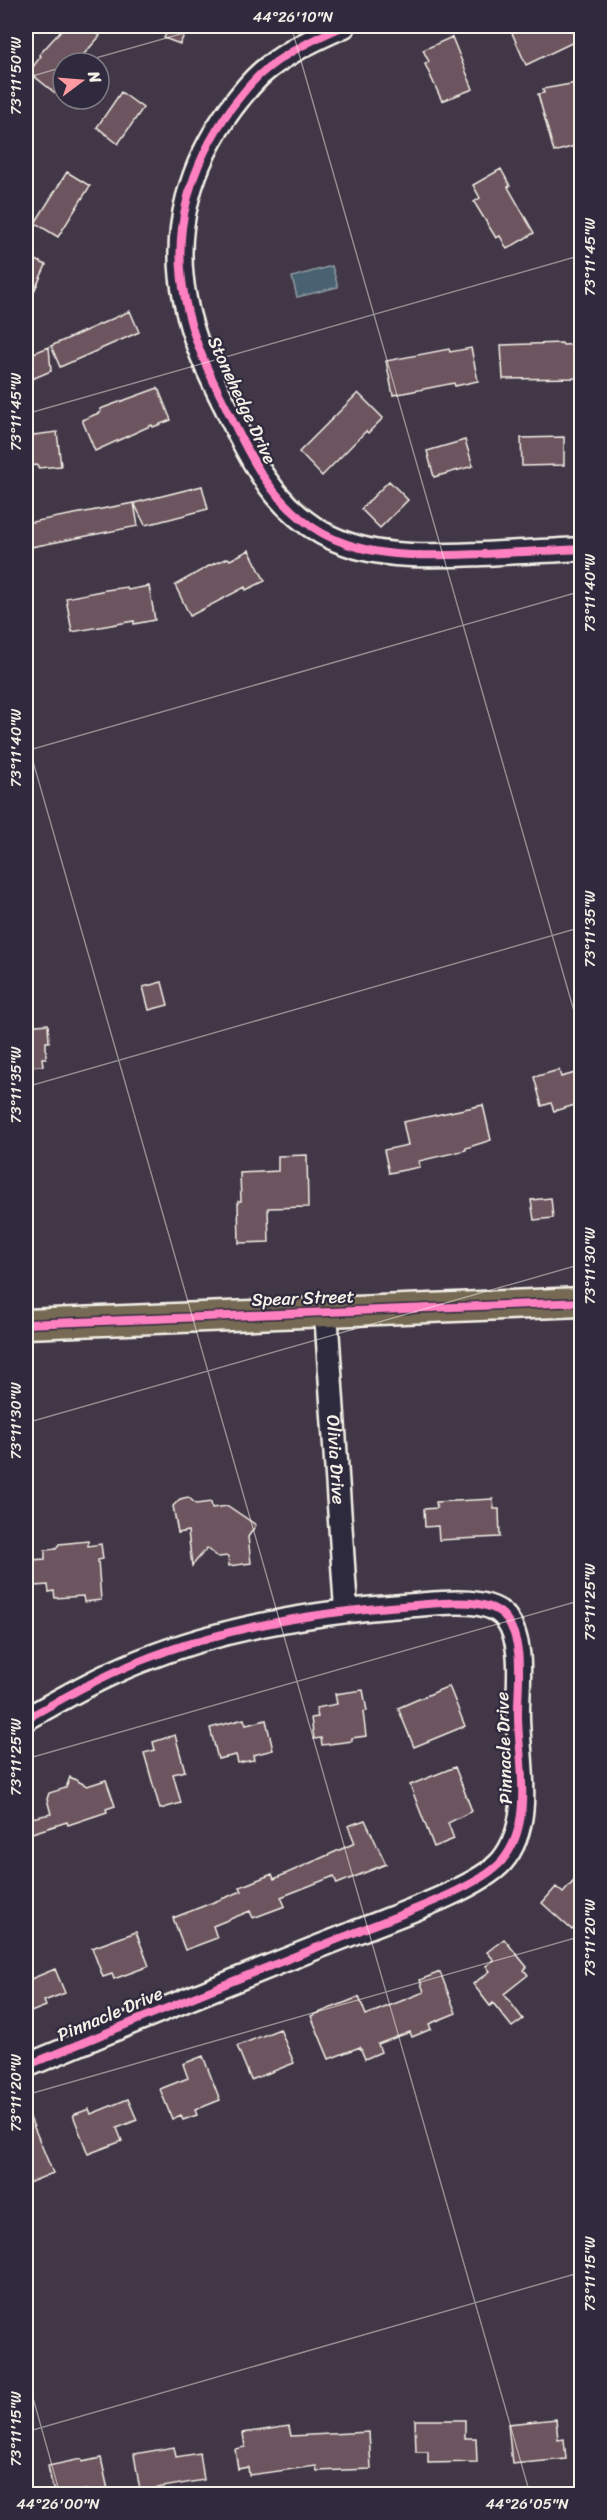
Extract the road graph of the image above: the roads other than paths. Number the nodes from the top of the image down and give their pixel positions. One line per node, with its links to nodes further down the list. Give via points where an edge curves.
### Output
1 (344, 26): 2 (street, Stonehedge Drive, via 290,54 254,80 223,119 197,166 182,216 180,271 192,328 212,379 248,453 275,495 298,516 345,544 401,555)
2 (582, 549)
3 (582, 1302): 4 (main road, Spear Street)
4 (326, 1312): 5 (main road, Spear Street); 6 (street, Olivia Drive)
5 (26, 1324)
6 (346, 1609): 7 (street, Pinnacle Drive, via 206,1639 141,1661 78,1689); 8 (street, Pinnacle Drive, via 447,1602 490,1605 505,1617 518,1651 522,1807 517,1836 502,1861 481,1879 409,1911)
7 (26, 1719)
8 (26, 2066)

